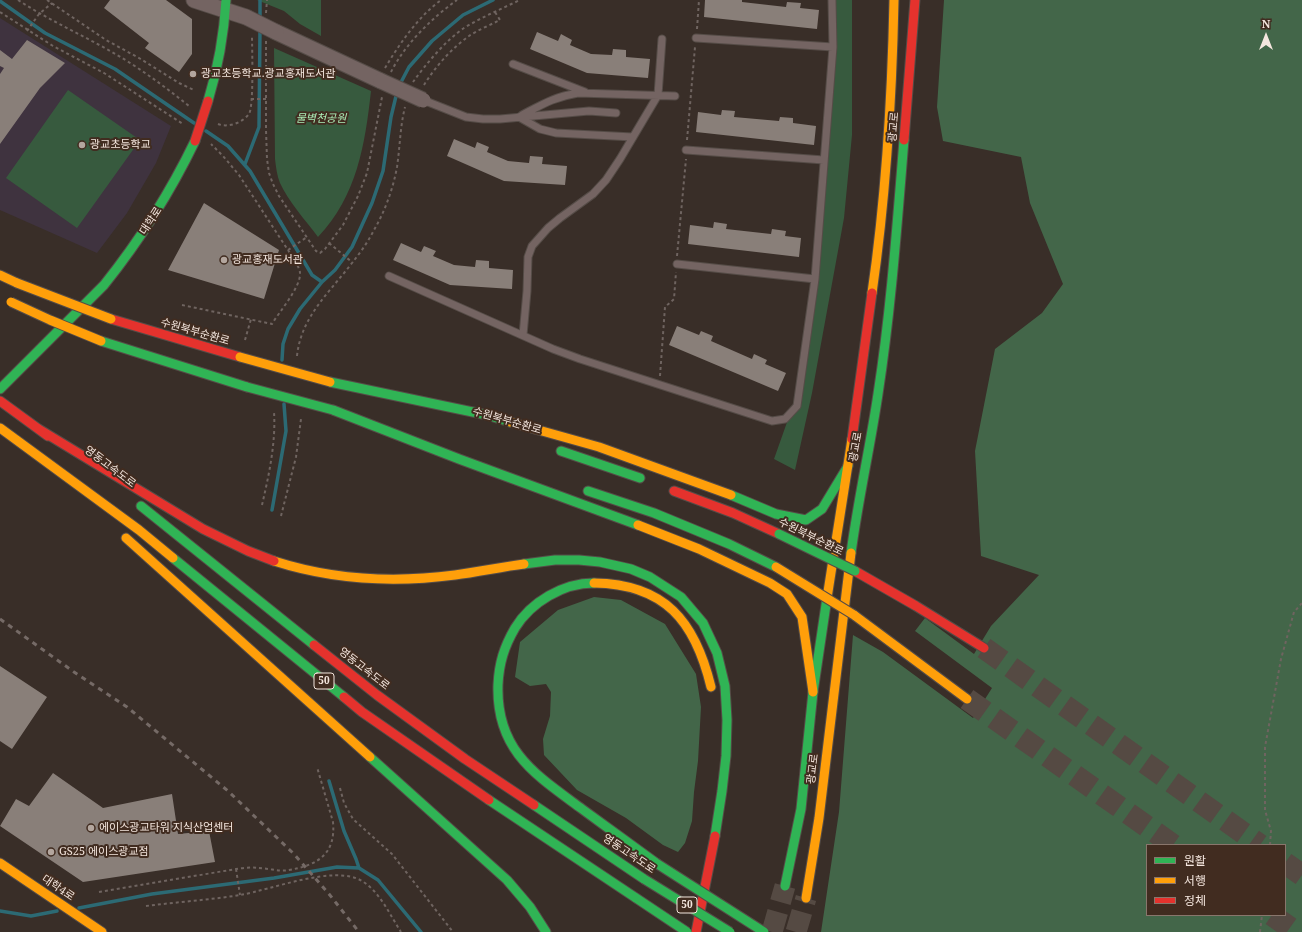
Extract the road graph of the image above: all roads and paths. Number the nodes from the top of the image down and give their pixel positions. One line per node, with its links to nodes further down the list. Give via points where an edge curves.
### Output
1 (18, 0): 15 (path)
2 (47, 0): 12 (path)
3 (194, 0): 13 (street)
4 (267, 0): 16 (path)
5 (441, 0): 24 (path, via 400,44)
6 (457, 0): 24 (path, via 430,22)
7 (520, 0): 14 (path)
8 (699, 0): 21 (path)
9 (832, 0): 22 (lane)
10 (894, 0): 66 (main road, 광교로, via 892,82 885,180 874,281)
11 (915, 0): 89 (main road, 광교로, via 890,296 878,395 853,540)
12 (52, 3): 15 (path); 30 (path, via 106,40)
13 (226, 5): 17 (street); 30 (main road, 대학로, via 224,42)
14 (495, 12): 25 (path, via 454,36 423,69); 27 (path, via 500,20 469,36 456,47 430,75)
15 (39, 14): 18 (path); 34 (path, via 127,61)
16 (266, 15)
17 (249, 24): 19 (street, bridge); 31 (path)
18 (27, 31)
19 (271, 35): 24 (street); 32 (path)
20 (662, 38): 28 (lane)
21 (696, 38): 22 (lane); 39 (path)
22 (833, 47): 40 (lane)
23 (513, 64): 26 (lane)
24 (384, 80): 27 (street, bridge); 42 (path, via 367,173 343,225)
25 (411, 87)
26 (589, 93): 28 (lane); 36 (lane, via 552,99)
27 (423, 94): 36 (lane, via 466,116 483,119)
28 (658, 95): 29 (lane); 38 (lane)
29 (675, 96)
30 (209, 98): 56 (main road, 대학로, bridge, via 195,141 176,180 141,237 104,285)
31 (251, 99): 32 (path); 37 (path, via 249,113 241,121 233,125)
32 (266, 99): 41 (path, via 266,158 269,173 279,196)
33 (405, 105): 44 (path, via 397,168 391,190 374,230)
34 (190, 106)
35 (616, 113): 36 (lane, via 589,111)
36 (519, 117): 38 (lane, via 540,129 556,133)
37 (216, 123)
38 (633, 137): 51 (lane, via 606,180 593,194 548,228 532,246 528,257)
39 (686, 150): 40 (lane); 45 (path)
40 (824, 160): 48 (lane)
41 (307, 237): 42 (path, via 320,253); 43 (path)
42 (329, 243): 44 (path)
43 (288, 250)
44 (353, 263): 53 (path, via 311,314 298,343)
45 (677, 264): 48 (lane); 55 (path, via 674,299 665,307)
46 (0, 274): 54 (main road, 수원북부순환로, bridge, via 111,320)
47 (389, 276): 51 (lane)
48 (815, 278): 55 (lane, via 797,406 786,419 772,421)
49 (9, 300): 58 (main road, bridge, via 101,341)
50 (251, 319): 52 (path)
51 (522, 335): 55 (lane, via 580,359)
52 (245, 340)
53 (296, 359)
54 (330, 382): 59 (main road, 수원북부순환로); 66 (main road, via 487,415 599,447 776,514 806,520 822,509)
55 (660, 384)
56 (0, 389)
57 (0, 401): 62 (main road, 영동고속도로)
58 (334, 410): 65 (main road); 77 (main road, via 699,549 770,583 787,594 802,617)
59 (443, 415)
60 (302, 416): 73 (path, via 296,458)
61 (0, 428): 63 (main road, 50)
62 (37, 428): 70 (main road, 영동고속도로); 98 (main road, via 201,527 268,559 299,569 347,577 392,579 451,575 538,562 597,561 648,576 673,591 695,611 712,640 723,676 728,706 724,778)
63 (26, 447): 72 (main road); 97 (main road, 50, bridge, via 139,530 362,712 484,797)
64 (556, 449): 67 (main road)
65 (461, 450)
66 (848, 466): 77 (main road, 광교로)
67 (649, 481)
68 (663, 486): 76 (main road, 수원북부순환로, bridge, via 733,513 855,571)
69 (580, 488): 79 (main road, bridge, via 654,513 729,544 776,567 854,615)
70 (119, 489)
71 (132, 499): 99 (main road, 영동고속도로 / 50, bridge, via 377,695 644,879)
72 (91, 506)
73 (281, 516)
74 (121, 533): 95 (main road, via 507,880)
75 (1302, 603): 82 (path, via 1294,612 1283,652 1265,747 1265,810 1271,830)
76 (984, 648)
77 (813, 692): 86 (main road, 광교로, via 801,809)
78 (713, 697): 100 (main road, bridge, via 700,654 681,618 658,599 610,582 584,583 568,587 554,592 536,604 510,634 502,652 498,672 499,705 504,727 525,765 548,785 656,863)
79 (967, 699)
80 (317, 767): 84 (path, via 333,822 333,842 329,851 313,863 288,870)
81 (340, 788): 94 (path, via 344,803 353,819 392,854)
82 (1270, 844)
83 (0, 863): 92 (main road, 대학4로)
84 (236, 869): 87 (path); 88 (path)
85 (695, 874): 96 (main road)
86 (785, 886)
87 (99, 892)
88 (240, 895): 90 (path); 93 (path, via 325,876 348,876 370,888)
89 (806, 898)
90 (146, 906)
91 (1262, 916): 101 (path)
92 (99, 929)
93 (401, 932)
94 (453, 932)
95 (546, 932)
96 (681, 932)
97 (687, 932)
98 (696, 932)
99 (730, 932)
100 (764, 932)
101 (1260, 932)

